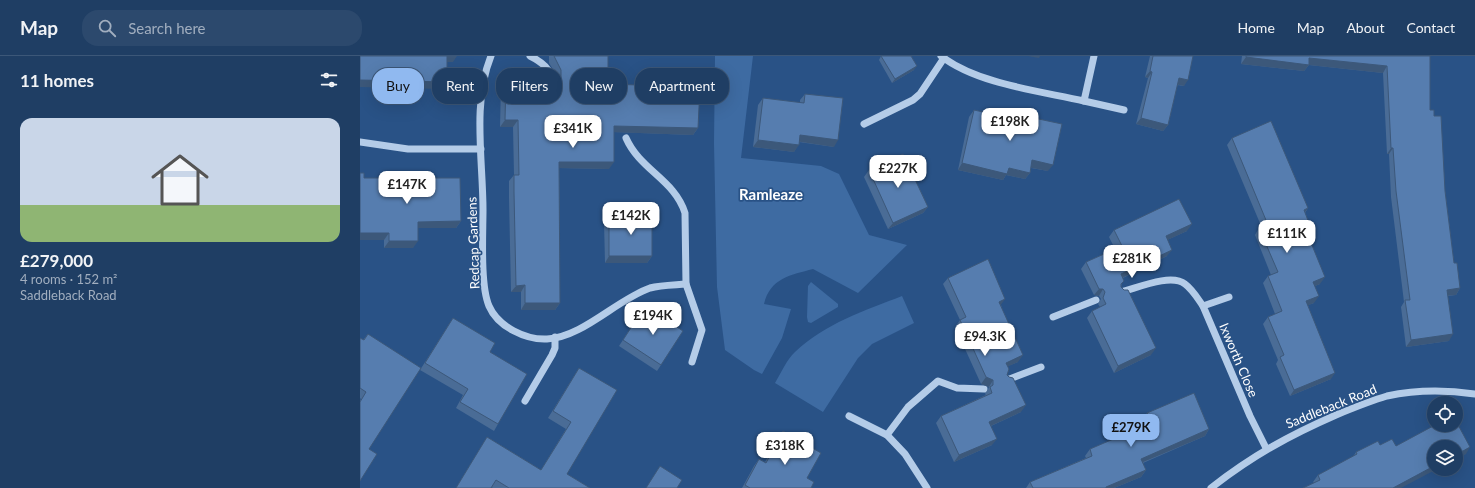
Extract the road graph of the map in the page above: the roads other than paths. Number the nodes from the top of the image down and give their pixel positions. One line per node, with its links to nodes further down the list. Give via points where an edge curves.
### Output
1 (491, 56): 11 (street, Redcap Gardens, via 483,89 480,124)
2 (530, 56): 5 (street)
3 (943, 57): 6 (street, via 978,77); 8 (street, via 920,94 913,100)
4 (1093, 59): 6 (street)
5 (548, 68)
6 (1084, 101): 7 (street)
7 (1124, 110)
8 (864, 124)
9 (626, 138): 12 (street, via 635,155 677,195 685,213)
10 (360, 142): 11 (street, via 408,149)
11 (482, 149): 18 (street, Redcap Gardens, via 484,279 489,306 493,314 508,328 526,336 547,339)
12 (686, 284): 18 (street, Redcap Gardens, via 651,288 581,327); 19 (street, via 702,330)
13 (1122, 292): 16 (street, Ixworth Close, via 1165,280 1174,280 1184,283)
14 (1229, 297): 16 (street)
15 (1096, 300): 17 (street)
16 (1203, 306): 27 (street, Ixworth Close)
17 (1053, 317)
18 (555, 337): 24 (street, via 552,355)
19 (692, 362)
20 (1041, 367): 21 (street)
21 (1006, 380)
22 (984, 389): 26 (street, via 957,388 938,381 908,407)
23 (1475, 394): 27 (street, Saddleback Road, via 1451,391 1388,396)
24 (525, 401)
25 (849, 416): 26 (street)
26 (887, 435): 28 (street, via 906,456)
27 (1266, 448): 29 (street, Saddleback Road)
28 (927, 488)
29 (1211, 488)

